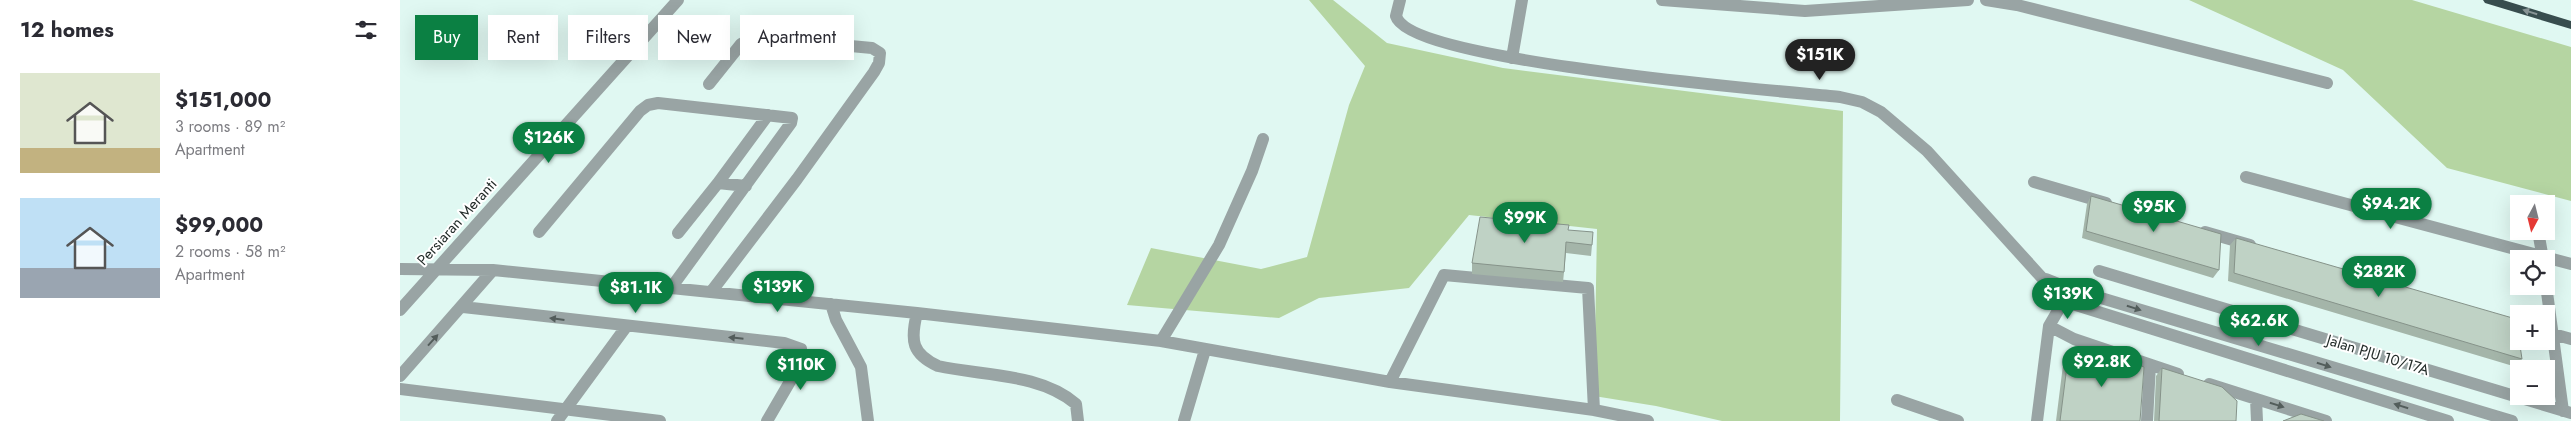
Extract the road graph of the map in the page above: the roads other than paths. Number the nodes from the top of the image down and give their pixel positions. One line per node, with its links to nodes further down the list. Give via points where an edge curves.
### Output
1 (678, 0): 28 (street, Persiaran Meranti)
2 (1400, 0): 10 (street, via 1397,20 1418,35)
3 (1522, 0): 10 (street)
4 (1662, 0): 8 (street, via 1805,11)
5 (1968, 0): 8 (street)
6 (1986, 0): 11 (street)
7 (2489, 0): 9 (highway, one-way to 7)
8 (1906, 2)
9 (2571, 25)
10 (1512, 58): 33 (street, via 1862,102 1882,112 1927,150 2044,278)
11 (2327, 83)
12 (710, 84): 32 (street, via 741,44 754,37 872,48 880,53 874,72)
13 (768, 115): 17 (street); 18 (street, via 792,118 791,123); 21 (street, via 658,103 648,105)
14 (1263, 138): 42 (street, via 1219,245)
15 (2246, 177): 24 (street)
16 (2034, 182): 19 (street)
17 (718, 183): 18 (street); 22 (street)
18 (746, 186): 31 (street)
19 (2120, 207)
20 (2196, 229): 23 (street)
21 (539, 232)
22 (678, 233)
23 (2262, 248)
24 (2513, 250)
25 (2555, 261): 26 (street)
26 (2571, 264)
27 (400, 269): 28 (street)
28 (436, 270): 29 (street); 36 (street, Persiaran Meranti)
29 (493, 270): 31 (street); 35 (street)
30 (2099, 271): 52 (street, Jalan PJU 10/17A)
31 (671, 288): 32 (street)
32 (711, 292): 34 (street)
33 (2067, 295): 38 (street); 65 (street, one-way to 33); 66 (street, one-way to 66)
34 (831, 304): 37 (street); 56 (street, via 833,315 862,370)
35 (463, 307): 39 (street, one-way to 35); 46 (street, one-way to 35)
36 (400, 310)
37 (917, 313): 42 (street); 57 (street, via 913,330 918,352 924,360 941,368 1045,385 1062,391 1075,402)
38 (2049, 326): 45 (street, via 2074,339); 61 (street)
39 (626, 327): 53 (street); 55 (street, one-way to 39, via 798,366 801,349 784,343)
40 (2555, 334): 41 (street)
41 (2571, 339)
42 (1161, 341): 43 (street)
43 (1205, 350): 47 (street); 58 (street)
44 (2554, 350): 52 (street)
45 (2150, 365): 49 (street); 62 (street)
46 (400, 376)
47 (1390, 382): 51 (street); 51 (street, via 1444,275 1588,288)
48 (400, 389): 53 (street)
49 (2256, 399): 63 (street); 64 (street, one-way to 64)
50 (1897, 400): 60 (street)
51 (1594, 410): 59 (street)
52 (2567, 412)
53 (561, 416): 54 (street)
54 (660, 421)
55 (767, 421)
56 (868, 421)
57 (1078, 421)
58 (1184, 421)
59 (1648, 421)
60 (1958, 421)
61 (2037, 421)
62 (2147, 421)
63 (2257, 421)
64 (2326, 421)
65 (2448, 421)
66 (2512, 421)

